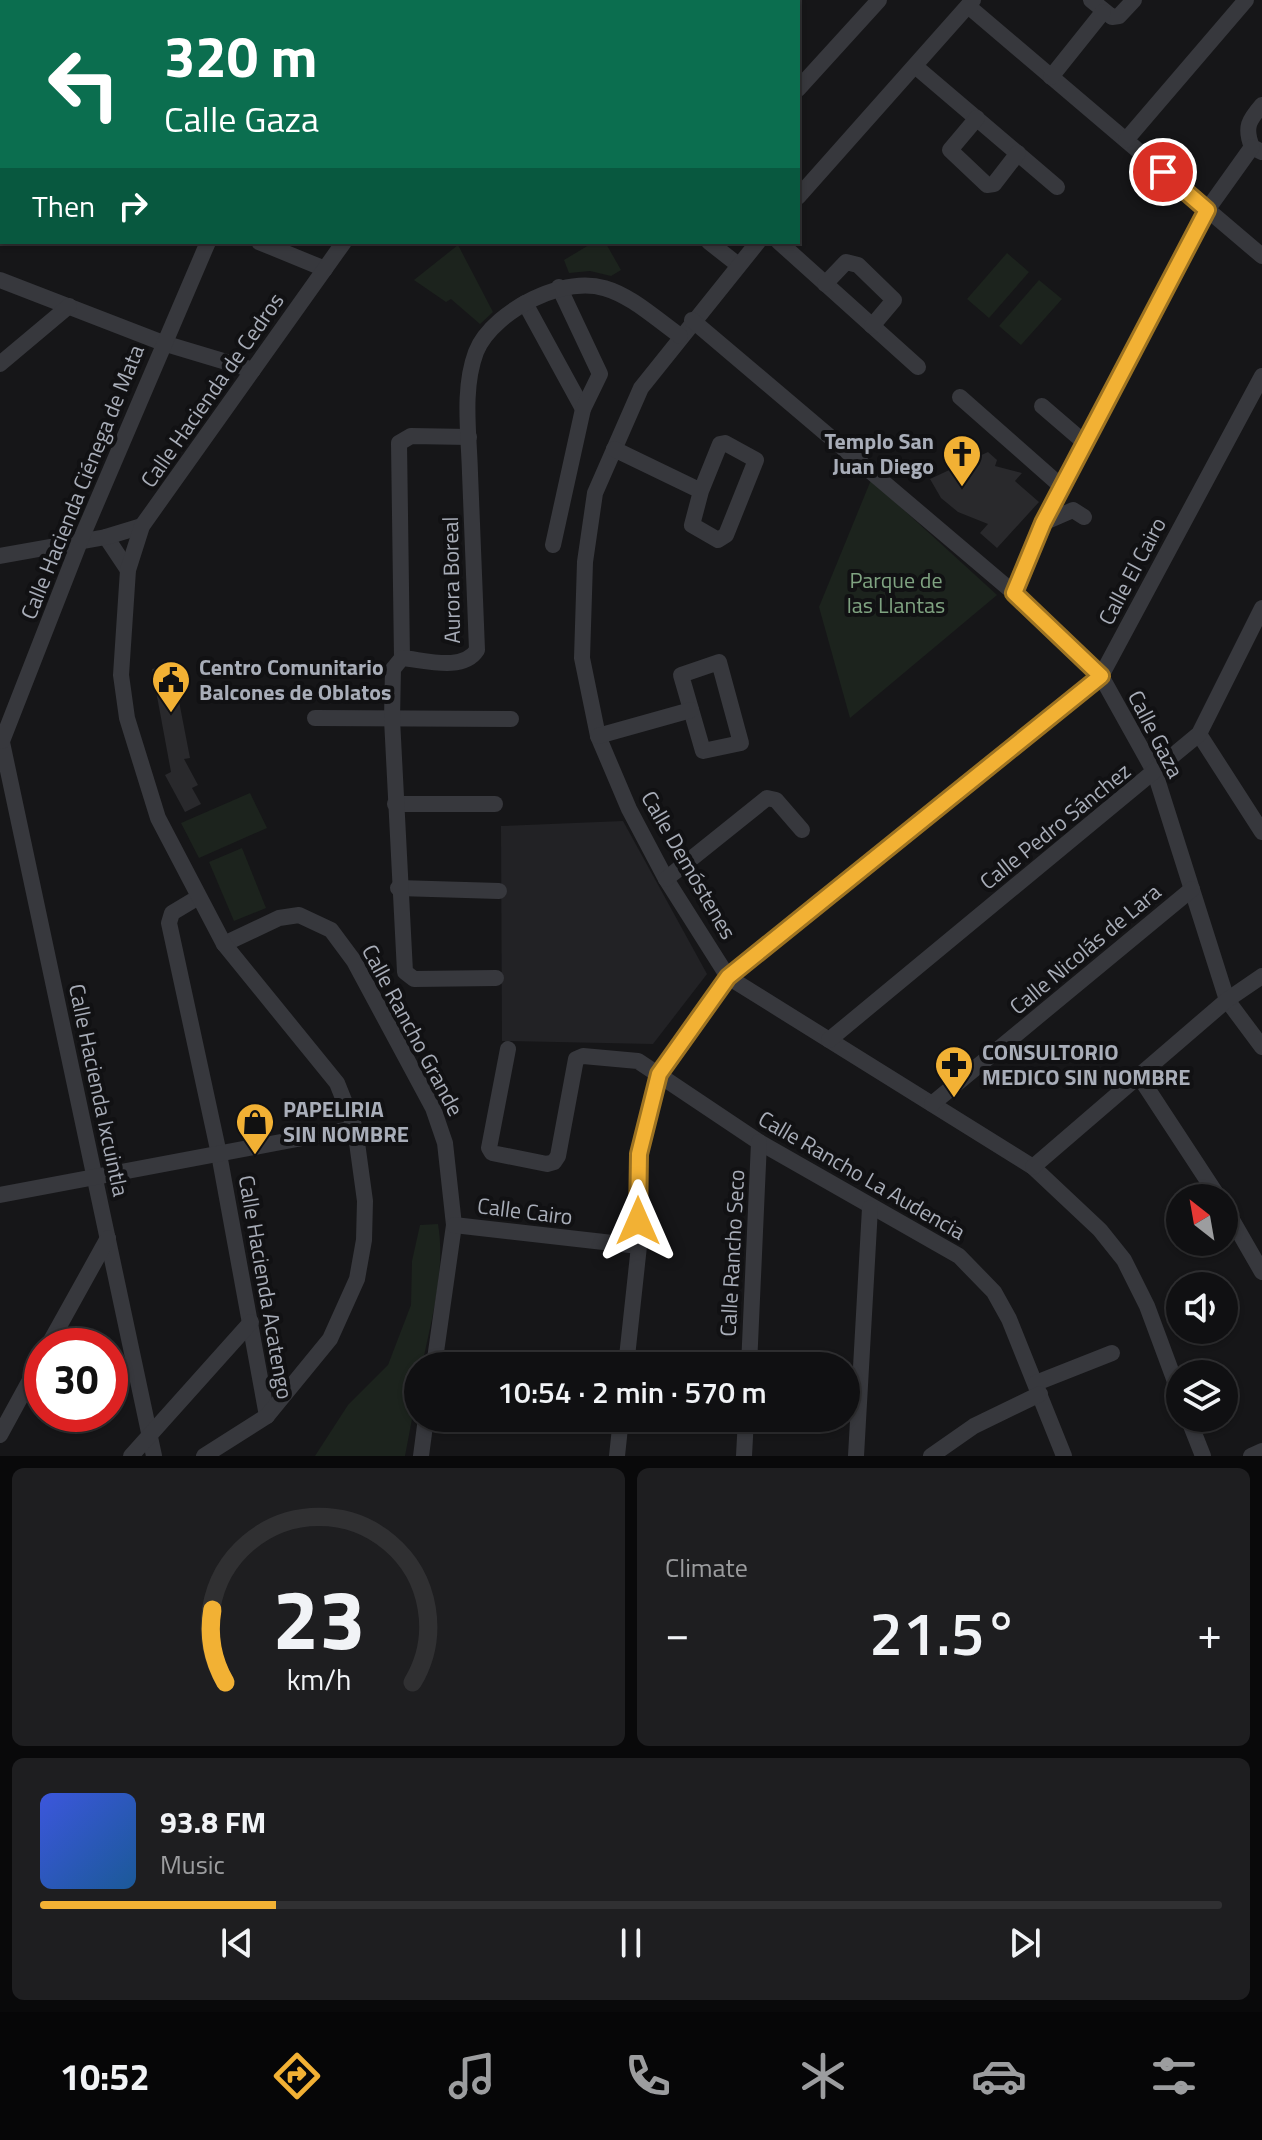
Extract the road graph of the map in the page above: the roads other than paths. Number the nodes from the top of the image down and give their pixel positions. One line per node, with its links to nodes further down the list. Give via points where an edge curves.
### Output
1 (879, 0): 8 (street)
2 (1134, 0): 5 (street, via 1119,16)
3 (1246, 0): 11 (street)
4 (971, 3): 6 (street); 7 (street)
5 (1097, 6): 7 (street)
6 (915, 66): 10 (street); 15 (street)
7 (1051, 77): 11 (street)
8 (800, 87)
9 (1262, 105): 12 (street, via 1247,122)
10 (977, 118): 13 (street); 13 (street, via 950,150 987,185 994,184)
11 (1126, 140): 16 (street)
12 (1257, 149): 16 (street)
13 (1018, 153): 14 (street)
14 (1057, 187)
15 (800, 195)
16 (1207, 210): 23 (street); 43 (street)
17 (207, 244): 34 (street, Calle Hacienda Ciénega de Mata)
18 (264, 244): 25 (street)
19 (343, 244): 25 (street, Calle Hacienda de Cedros)
20 (712, 244): 24 (street)
21 (756, 244): 24 (street, Calle Demóstenes)
22 (781, 244): 27 (street)
23 (1262, 256)
24 (737, 264): 31 (street, Calle Demóstenes)
25 (325, 269): 37 (street, Calle Hacienda de Cedros)
26 (0, 280): 30 (street)
27 (825, 284): 32 (street); 32 (street, via 846,262 858,265 894,300)
28 (559, 287): 29 (street, Aurora Boreal); 33 (street, Aurora Boreal, via 604,287); 41 (street, via 600,374)
29 (525, 303): 41 (street); 42 (street, Aurora Boreal, via 495,325 476,352 468,396)
30 (69, 306): 34 (street); 35 (street)
31 (692, 320): 33 (street, Calle Demóstenes); 55 (street, Calle Gaza)
32 (872, 326): 36 (street)
33 (680, 336): 44 (street, Calle Demóstenes, via 641,388)
34 (163, 343): 37 (street); 51 (street, Calle Hacienda Ciénega de Mata)
35 (0, 364)
36 (918, 367)
37 (253, 370): 49 (street, Calle Hacienda de Cedros)
38 (1262, 376): 59 (street, Calle El Cairo)
39 (960, 397): 45 (street)
40 (1042, 406): 43 (street)
41 (583, 409): 52 (street)
42 (469, 437): 58 (street, via 411,436 399,443); 58 (street, Aurora Boreal, via 477,650 459,663)
43 (1085, 443): 45 (street)
44 (614, 449): 46 (street); 65 (street, Calle Demóstenes, via 591,512 585,562 582,658)
45 (1062, 487): 48 (street)
46 (701, 491): 46 (street, via 692,526 720,540 756,460 720,444)
47 (1084, 517): 48 (street, via 1073,510)
48 (1043, 523): 55 (street)
49 (142, 526): 50 (street); 54 (street, Calle Hacienda de Cedros)
50 (106, 537): 51 (street); 54 (street)
51 (81, 539): 53 (street); 66 (street, Calle Hacienda Ciénega de Mata)
52 (553, 545)
53 (0, 556)
54 (128, 570): 77 (street, Calle Hacienda de Cedros, via 121,675 127,718 158,818)
55 (1014, 593): 59 (street, Calle Gaza)
56 (1262, 608): 57 (street, Calle Pedro Sánchez)
57 (1258, 630): 64 (street, Calle Pedro Sánchez)
58 (402, 658): 62 (street, via 393,669)
59 (1101, 676): 67 (street, Calle Gaza); 80 (street, Calle El Cairo)
60 (691, 710): 60 (street, via 681,675 719,662 741,743 703,751); 65 (street)
61 (315, 718): 62 (street)
62 (392, 719): 63 (street); 68 (street)
63 (511, 719)
64 (1199, 734): 67 (street, Calle Pedro Sánchez); 72 (street)
65 (598, 736): 73 (street, Calle Demóstenes)
66 (1, 737): 70 (street, Calle Hacienda Ixcuintla)
67 (1155, 773): 75 (street, Calle Gaza); 83 (street, Calle Pedro Sánchez)
68 (395, 804): 69 (street); 74 (street)
69 (495, 804)
70 (8, 812): 93 (street, Calle Hacienda Ixcuintla)
71 (802, 830): 73 (street, via 770,797)
72 (1262, 832)
73 (666, 879): 80 (street, Calle Demóstenes)
74 (398, 888): 76 (street); 81 (street, via 407,976)
75 (1192, 889): 82 (street, Calle Gaza); 88 (street, Calle Nicolás de Lara)
76 (499, 891)
77 (197, 898): 78 (street, Calle Hacienda de Cedros); 91 (street, Calle Hacienda Acatengo, via 172,913 169,923)
78 (224, 944): 89 (street, Calle Hacienda de Cedros, via 328,1068); 97 (street, Calle Rancho Grande, via 279,918 299,915 331,930 354,961 433,1108 445,1143)
79 (1262, 976): 82 (street)
80 (728, 977): 83 (street, Calle Demóstenes); 86 (street, Calle El Cairo)
81 (496, 978)
82 (1227, 1000): 84 (street, Calle Gaza); 87 (street)
83 (829, 1040): 88 (street, Calle Demóstenes)
84 (1262, 1047)
85 (508, 1049): 86 (street, Calle Rancho La Audencia, via 490,1151 547,1164 558,1156 576,1059 638,1061)
86 (659, 1074): 90 (street, Calle Rancho La Audencia); 100 (street, Calle El Cairo, via 639,1154)
87 (1139, 1076): 92 (street); 94 (street)
88 (932, 1104): 92 (street, Calle Demóstenes)
89 (355, 1128): 91 (street); 111 (street, Calle Hacienda de Cedros, via 365,1201 357,1279 319,1357)
90 (759, 1142): 96 (street, Calle Rancho La Audencia); 106 (street, Calle Rancho Seco)
91 (219, 1154): 93 (street); 102 (street, Calle Hacienda Acatengo)
92 (1033, 1167): 108 (street, Calle Demóstenes, via 1124,1260)
93 (95, 1177): 95 (street); 99 (street, Calle Hacienda Ixcuintla)
94 (1210, 1184)
95 (0, 1195)
96 (870, 1208): 109 (street, Calle Rancho La Audencia, via 946,1248 979,1273 1009,1319); 125 (street)
97 (454, 1225): 100 (street, Calle Cairo); 104 (street, Calle Rancho Grande)
98 (1238, 1228): 101 (street)
99 (108, 1238): 103 (street); 117 (street, Calle Hacienda Ixcuintla)
100 (639, 1246): 105 (street, Calle El Cairo)
101 (1262, 1272)
102 (251, 1322): 111 (street, Calle Hacienda Acatengo); 117 (street)
103 (58, 1328)
104 (436, 1352)
105 (628, 1352)
106 (750, 1352)
107 (1112, 1353): 109 (street)
108 (1167, 1360)
109 (1038, 1388): 126 (street); 127 (street, Calle Rancho La Audencia)
110 (24, 1391): 116 (street)
111 (267, 1416): 121 (street, Calle Hacienda de Cedros)
112 (425, 1432): 122 (street)
113 (620, 1432): 123 (street)
114 (745, 1432): 124 (street)
115 (1194, 1432): 128 (street)
116 (0, 1435)
117 (150, 1436): 119 (street); 120 (street, Calle Hacienda Ixcuintla)
118 (1262, 1451): 129 (street)
119 (131, 1456)
120 (154, 1456)
121 (204, 1456)
122 (423, 1456)
123 (617, 1456)
124 (744, 1456)
125 (856, 1456)
126 (931, 1456)
127 (1064, 1456)
128 (1203, 1456)
129 (1251, 1456)

